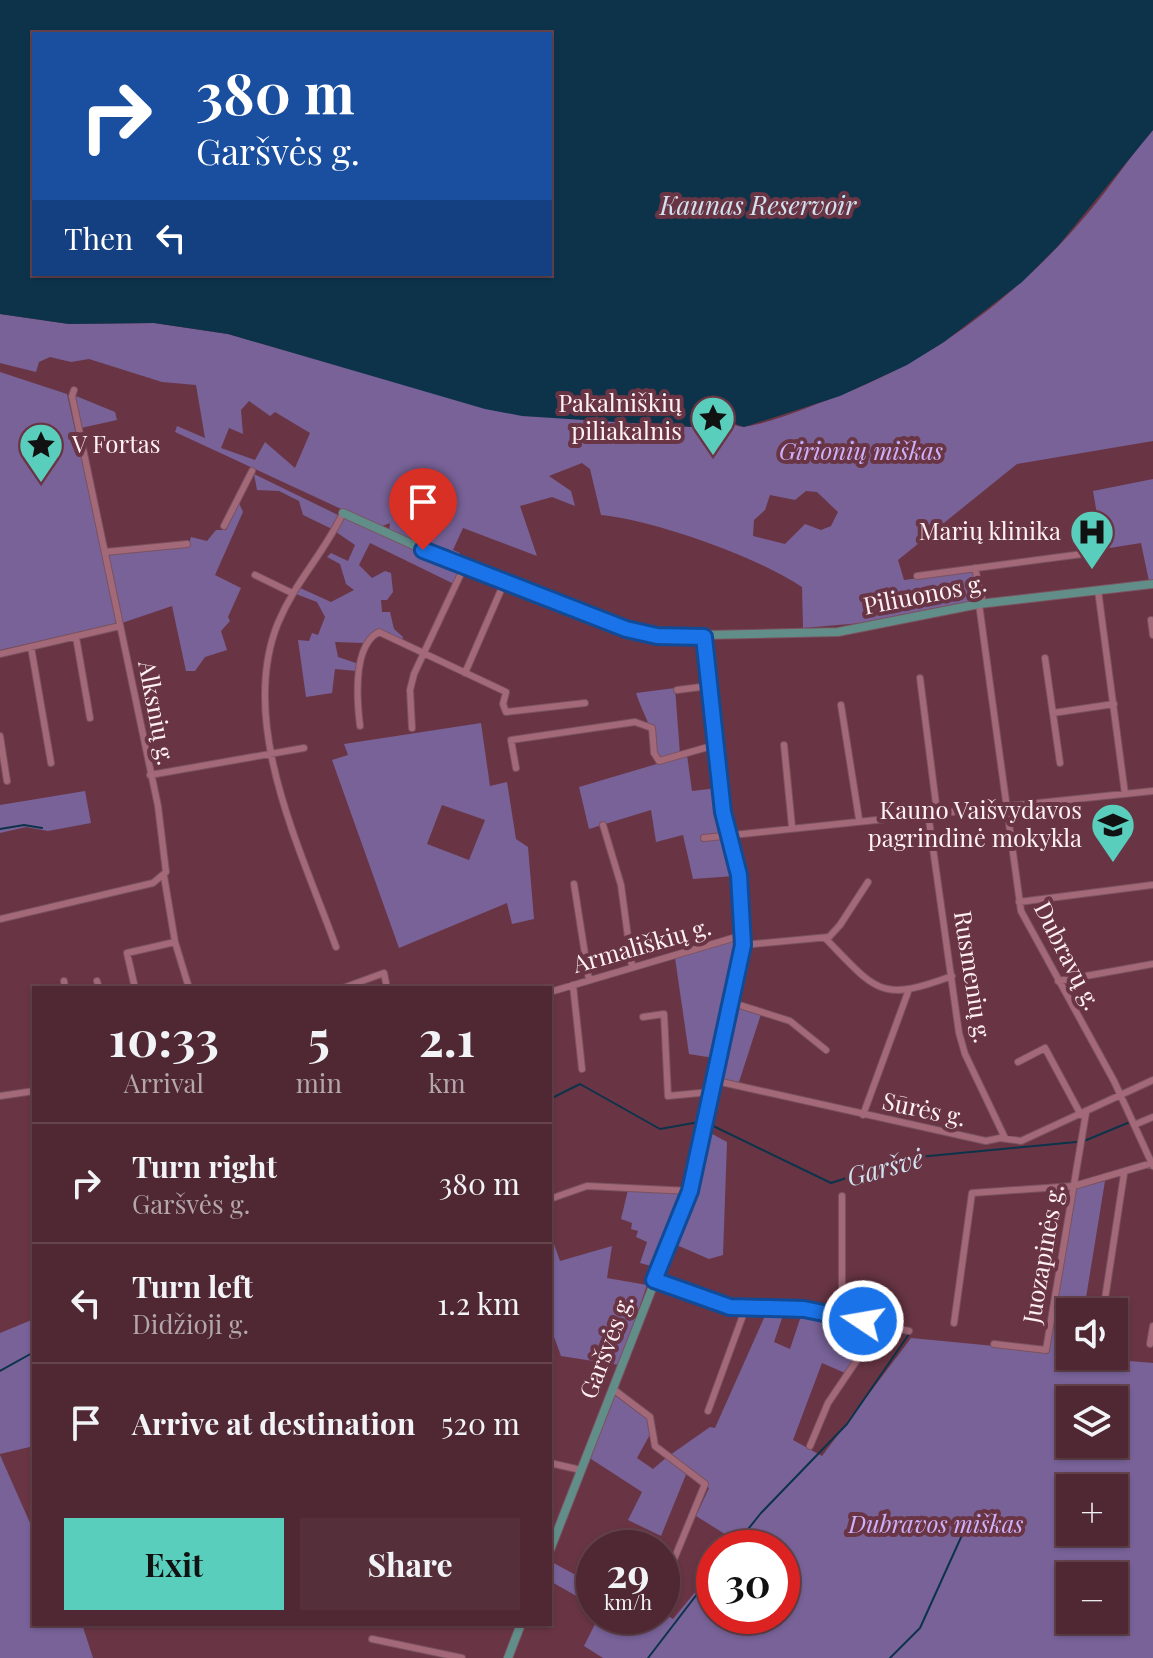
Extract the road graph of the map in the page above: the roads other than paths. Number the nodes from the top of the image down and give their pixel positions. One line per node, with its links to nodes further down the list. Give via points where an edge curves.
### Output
1 (74, 390): 6 (street, Alksnių g.)
2 (252, 471): 4 (street)
3 (343, 513): 8 (main road, Piliuonos g.); 15 (street, via 325,550)
4 (224, 526)
5 (187, 544): 6 (street)
6 (105, 552): 18 (street, Alksnių g.)
7 (1090, 553): 9 (street)
8 (464, 567): 12 (main road, Piliuonos g.); 23 (street)
9 (975, 568): 11 (street); 16 (street, Dubravų g.)
10 (255, 575): 15 (street)
11 (917, 576)
12 (504, 583): 21 (main road, Piliuonos g., via 637,632); 26 (street)
13 (1153, 584): 14 (main road, Piliuonos g.)
14 (1098, 590): 16 (main road, Piliuonos g.); 31 (street)
15 (292, 593): 41 (street, via 268,660 266,711)
16 (981, 604): 21 (main road, Piliuonos g., via 846,631); 49 (street, Dubravų g.)
17 (1151, 620): 19 (street)
18 (120, 626): 20 (street); 45 (street, Alksnių g.)
19 (1153, 635)
20 (76, 637): 22 (street); 34 (street)
21 (704, 637): 28 (main road, Garšvės g.)
22 (31, 647): 24 (street); 42 (street)
23 (423, 653): 26 (street); 35 (street, via 379,632 373,636 357,677); 36 (street, via 410,690)
24 (0, 654)
25 (1045, 658): 33 (street)
26 (465, 673): 30 (street, via 506,692 506,712)
27 (920, 678): 50 (street)
28 (709, 686): 29 (street); 38 (main road, Garšvės g.)
29 (677, 690)
30 (585, 703)
31 (1114, 704): 33 (street); 48 (street)
32 (841, 705): 52 (street)
33 (1053, 713): 43 (street)
34 (90, 718)
35 (360, 726)
36 (412, 728)
37 (0, 736): 46 (street)
38 (715, 745): 44 (street, via 659,761 652,728 635,722 511,740); 55 (main road, Garšvės g.)
39 (784, 745): 54 (street)
40 (304, 748): 41 (street)
41 (272, 753): 45 (street); 66 (street, via 273,774)
42 (51, 763)
43 (1060, 763)
44 (516, 768)
45 (150, 775): 57 (street, Alksnių g., via 163,837)
46 (7, 781)
47 (1153, 791): 48 (street)
48 (1125, 794): 49 (street)
49 (1007, 806): 50 (street); 61 (street, Dubravų g.)
50 (937, 812): 51 (street)
51 (928, 813): 52 (street); 69 (street, Rusmenių g.)
52 (859, 819): 54 (street)
53 (603, 825): 68 (street, via 621,885)
54 (792, 827): 55 (street)
55 (727, 834): 56 (street); 64 (main road, Garšvės g., via 739,875)
56 (704, 838)
57 (164, 876): 62 (street, via 89,901); 65 (street, Alksnių g.)
58 (868, 882): 63 (street, via 837,930)
59 (574, 884): 70 (street)
60 (1152, 885): 61 (street)
61 (1019, 902): 71 (street, Dubravų g.)
62 (0, 919)
63 (825, 938): 64 (street, Armališkių g.); 78 (street, via 877,987)
64 (743, 940): 68 (street, Armališkių g.); 79 (main road, Garšvės g.)
65 (175, 942): 73 (street, via 127,953); 74 (street, Alksnių g.)
66 (336, 947)
67 (1153, 964): 71 (street)
68 (632, 967): 70 (street, Armališkių g.)
69 (952, 976): 78 (street); 94 (street, Rusmenių g., via 965,1054)
70 (589, 980): 72 (street, Armališkių g.)
71 (1058, 981): 88 (street, Dubravų g.)
72 (573, 985): 77 (street, Armališkių g.); 83 (street)
73 (135, 986)
74 (188, 986)
75 (348, 986): 76 (street, via 384,973)
76 (387, 986)
77 (552, 991)
78 (908, 992): 91 (street)
79 (730, 1002): 81 (street, via 790,1021); 84 (main road, Garšvės g.)
80 (643, 1017): 87 (street, via 664,1014 668,1096)
81 (826, 1050)
82 (1018, 1062): 90 (street, via 1045,1048)
83 (582, 1069)
84 (712, 1080): 87 (main road, Garšvės g.); 91 (street, Sūrės g.)
85 (1153, 1080): 88 (street, Sūrės g.)
86 (32, 1091): 89 (street)
87 (710, 1092): 98 (main road, Garšvės g.)
88 (1121, 1095): 90 (street, Sūrės g.); 93 (street, Dubravų g.)
89 (0, 1096)
90 (1084, 1114): 94 (street, Sūrės g., via 1021,1141); 97 (street, Juozapinės g.)
91 (863, 1115): 94 (street, Sūrės g., via 980,1141)
92 (1153, 1117): 93 (street)
93 (1134, 1125): 95 (street, Dubravų g.)
94 (1005, 1138)
95 (1152, 1164): 96 (street)
96 (1124, 1174): 97 (street); 102 (street)
97 (1074, 1186): 105 (street, via 972,1193); 109 (street, Juozapinės g., via 1046,1350)
98 (690, 1191): 100 (street, via 587,1186); 101 (main road, Garšvės g.)
99 (842, 1196): 104 (street)
100 (552, 1198)
101 (654, 1280): 103 (street, via 730,1307); 111 (main road, Garšvės g.)
102 (1105, 1298)
103 (746, 1307): 104 (street); 112 (street)
104 (842, 1315): 106 (street)
105 (954, 1323)
106 (880, 1326): 108 (street); 113 (street, via 828,1403)
107 (1153, 1326): 110 (street)
108 (909, 1331)
109 (994, 1344)
110 (1150, 1344)
111 (613, 1389): 115 (main road, Garšvės g.); 117 (street, via 650,1417 655,1446 705,1484)
112 (708, 1411)
113 (810, 1446)
114 (552, 1463): 115 (street)
115 (581, 1470): 116 (main road, Garšvės g.)
116 (552, 1545)
117 (680, 1545)
118 (520, 1626): 121 (main road)
119 (372, 1639): 120 (street)
120 (462, 1658)
121 (508, 1658)

